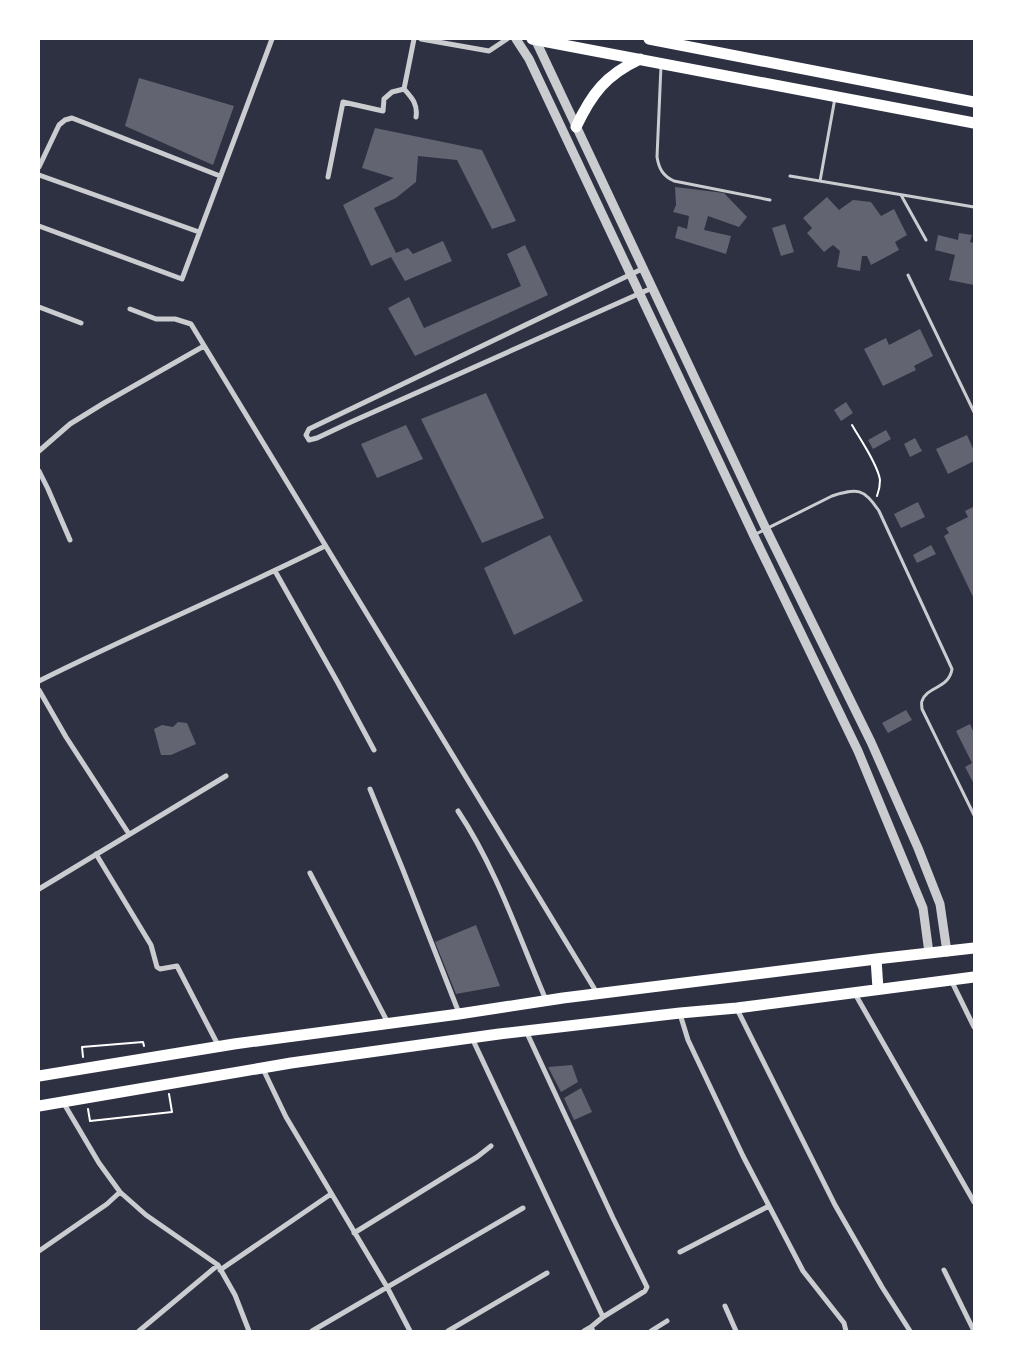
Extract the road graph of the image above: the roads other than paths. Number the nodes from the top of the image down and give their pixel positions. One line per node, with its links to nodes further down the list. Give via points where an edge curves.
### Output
1 (272, 39): 19 (street)
2 (414, 39): 10 (street)
3 (421, 39): 4 (street, via 489,51)
4 (508, 39)
5 (516, 39): 16 (street)
6 (534, 39): 8 (main road); 15 (street)
7 (649, 39): 12 (main road)
8 (640, 59): 9 (main road); 15 (main road, via 607,79 593,94)
9 (661, 62): 11 (main road); 24 (lane, via 656,157 662,174 674,181)
10 (404, 89): 13 (street, via 417,109); 21 (street, via 392,92 384,99 382,111 343,102)
11 (835, 96): 14 (main road); 22 (lane)
12 (974, 102)
13 (416, 117)
14 (974, 123)
15 (576, 127): 16 (street); 29 (street)
16 (564, 132): 30 (street)
17 (39, 167): 19 (street, via 59,125 72,118)
18 (39, 175): 27 (street)
19 (220, 176): 27 (street)
20 (790, 176): 22 (lane)
21 (328, 177)
22 (820, 181): 23 (lane)
23 (900, 195): 25 (lane); 28 (lane)
24 (770, 200)
25 (974, 207)
26 (39, 226): 27 (street, via 182,279)
27 (199, 232)
28 (926, 240)
29 (642, 269): 30 (street); 32 (street)
30 (630, 274): 33 (street); 33 (street, via 309,429 306,435 310,440 317,438)
31 (908, 275): 38 (lane)
32 (652, 288): 33 (street); 41 (street)
33 (640, 294): 42 (street)
34 (39, 307): 36 (street)
35 (130, 309): 37 (street, via 156,319 175,319 191,324)
36 (81, 323)
37 (204, 346): 39 (street, via 77,420); 44 (street)
38 (974, 412)
39 (39, 451)
40 (39, 471): 43 (street)
41 (766, 530): 42 (lane); 52 (lane, via 846,492 859,491 874,503 952,669 947,681 921,701 922,709); 58 (street, via 871,742 918,848 940,904)
42 (754, 536): 59 (street, via 858,751 923,908)
43 (70, 540)
44 (325, 546): 45 (street); 65 (street)
45 (275, 571): 46 (street); 48 (street)
46 (39, 681)
47 (39, 690): 53 (street)
48 (374, 750)
49 (226, 776): 53 (street)
50 (370, 789): 69 (street)
51 (458, 811): 66 (street, via 492,873)
52 (974, 815)
53 (129, 834): 54 (street)
54 (96, 854): 56 (street); 74 (street, via 151,945 157,967 177,966)
55 (310, 873): 70 (street)
56 (39, 889)
57 (974, 948): 58 (main road)
58 (947, 952): 59 (main road)
59 (929, 953): 60 (main road)
60 (876, 959): 63 (main road); 65 (main road)
61 (974, 977): 62 (main road)
62 (951, 980): 63 (main road); 71 (street)
63 (878, 989): 64 (main road)
64 (853, 992): 67 (main road); 82 (street)
65 (597, 994): 66 (main road)
66 (546, 1001): 69 (main road)
67 (737, 1008): 68 (main road); 105 (street, via 835,1205)
68 (680, 1013): 72 (main road); 83 (street, via 688,1040)
69 (459, 1014): 70 (main road)
70 (388, 1024): 74 (main road)
71 (974, 1027)
72 (526, 1031): 73 (main road); 93 (street, via 647,1287)
73 (471, 1038): 75 (main road); 93 (street)
74 (218, 1047): 76 (main road)
75 (262, 1068): 77 (main road); 81 (street)
76 (39, 1076)
77 (63, 1102): 78 (main road); 80 (street)
78 (39, 1106)
79 (491, 1146): 85 (street)
80 (120, 1192): 86 (street); 88 (street)
81 (331, 1194): 85 (street); 88 (street)
82 (974, 1202)
83 (769, 1206): 87 (street); 104 (street, via 803,1271 844,1323)
84 (523, 1208): 91 (street)
85 (354, 1233): 91 (street)
86 (39, 1251)
87 (680, 1252)
88 (219, 1268): 96 (street); 97 (street)
89 (944, 1270): 106 (street)
90 (547, 1273): 100 (street)
91 (386, 1287): 98 (street); 99 (street)
92 (725, 1306): 103 (street)
93 (603, 1317): 95 (street)
94 (667, 1321): 102 (street)
95 (592, 1329): 101 (street)
96 (139, 1331)
97 (249, 1331)
98 (312, 1331)
99 (410, 1331)
100 (448, 1331)
101 (584, 1331)
102 (651, 1331)
103 (736, 1331)
104 (846, 1331)
105 (910, 1331)
106 (974, 1331)

